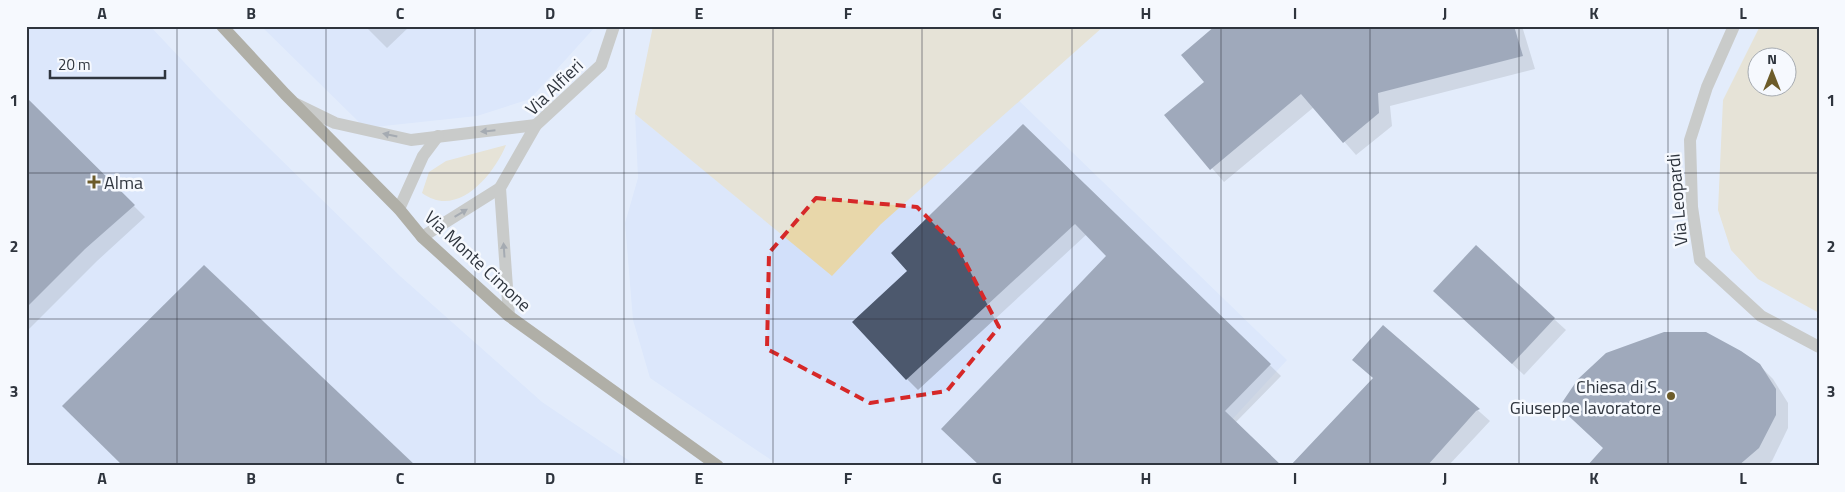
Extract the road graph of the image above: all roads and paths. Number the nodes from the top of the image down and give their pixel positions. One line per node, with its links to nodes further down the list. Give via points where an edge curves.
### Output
1 (222, 26): 4 (main road, Via Monte Cimone)
2 (614, 26): 5 (street, Via Alfieri, via 601,66)
3 (1734, 26): 11 (street, Via Leopardi, via 1707,87 1690,140 1692,207 1700,260 1761,316)
4 (296, 104): 6 (street, one-way to 4, via 411,140 335,123); 8 (main road, Via Monte Cimone)
5 (536, 126): 6 (street, one-way to 6); 7 (street, Via Alfieri)
6 (438, 136): 8 (street, via 423,156)
7 (500, 188): 9 (street, one-way to 7); 10 (street, one-way to 7)
8 (399, 209): 9 (main road, Via Monte Cimone)
9 (422, 237): 10 (main road, Via Monte Cimone)
10 (508, 316): 12 (main road, Via Monte Cimone)
11 (1819, 347)
12 (718, 466)

